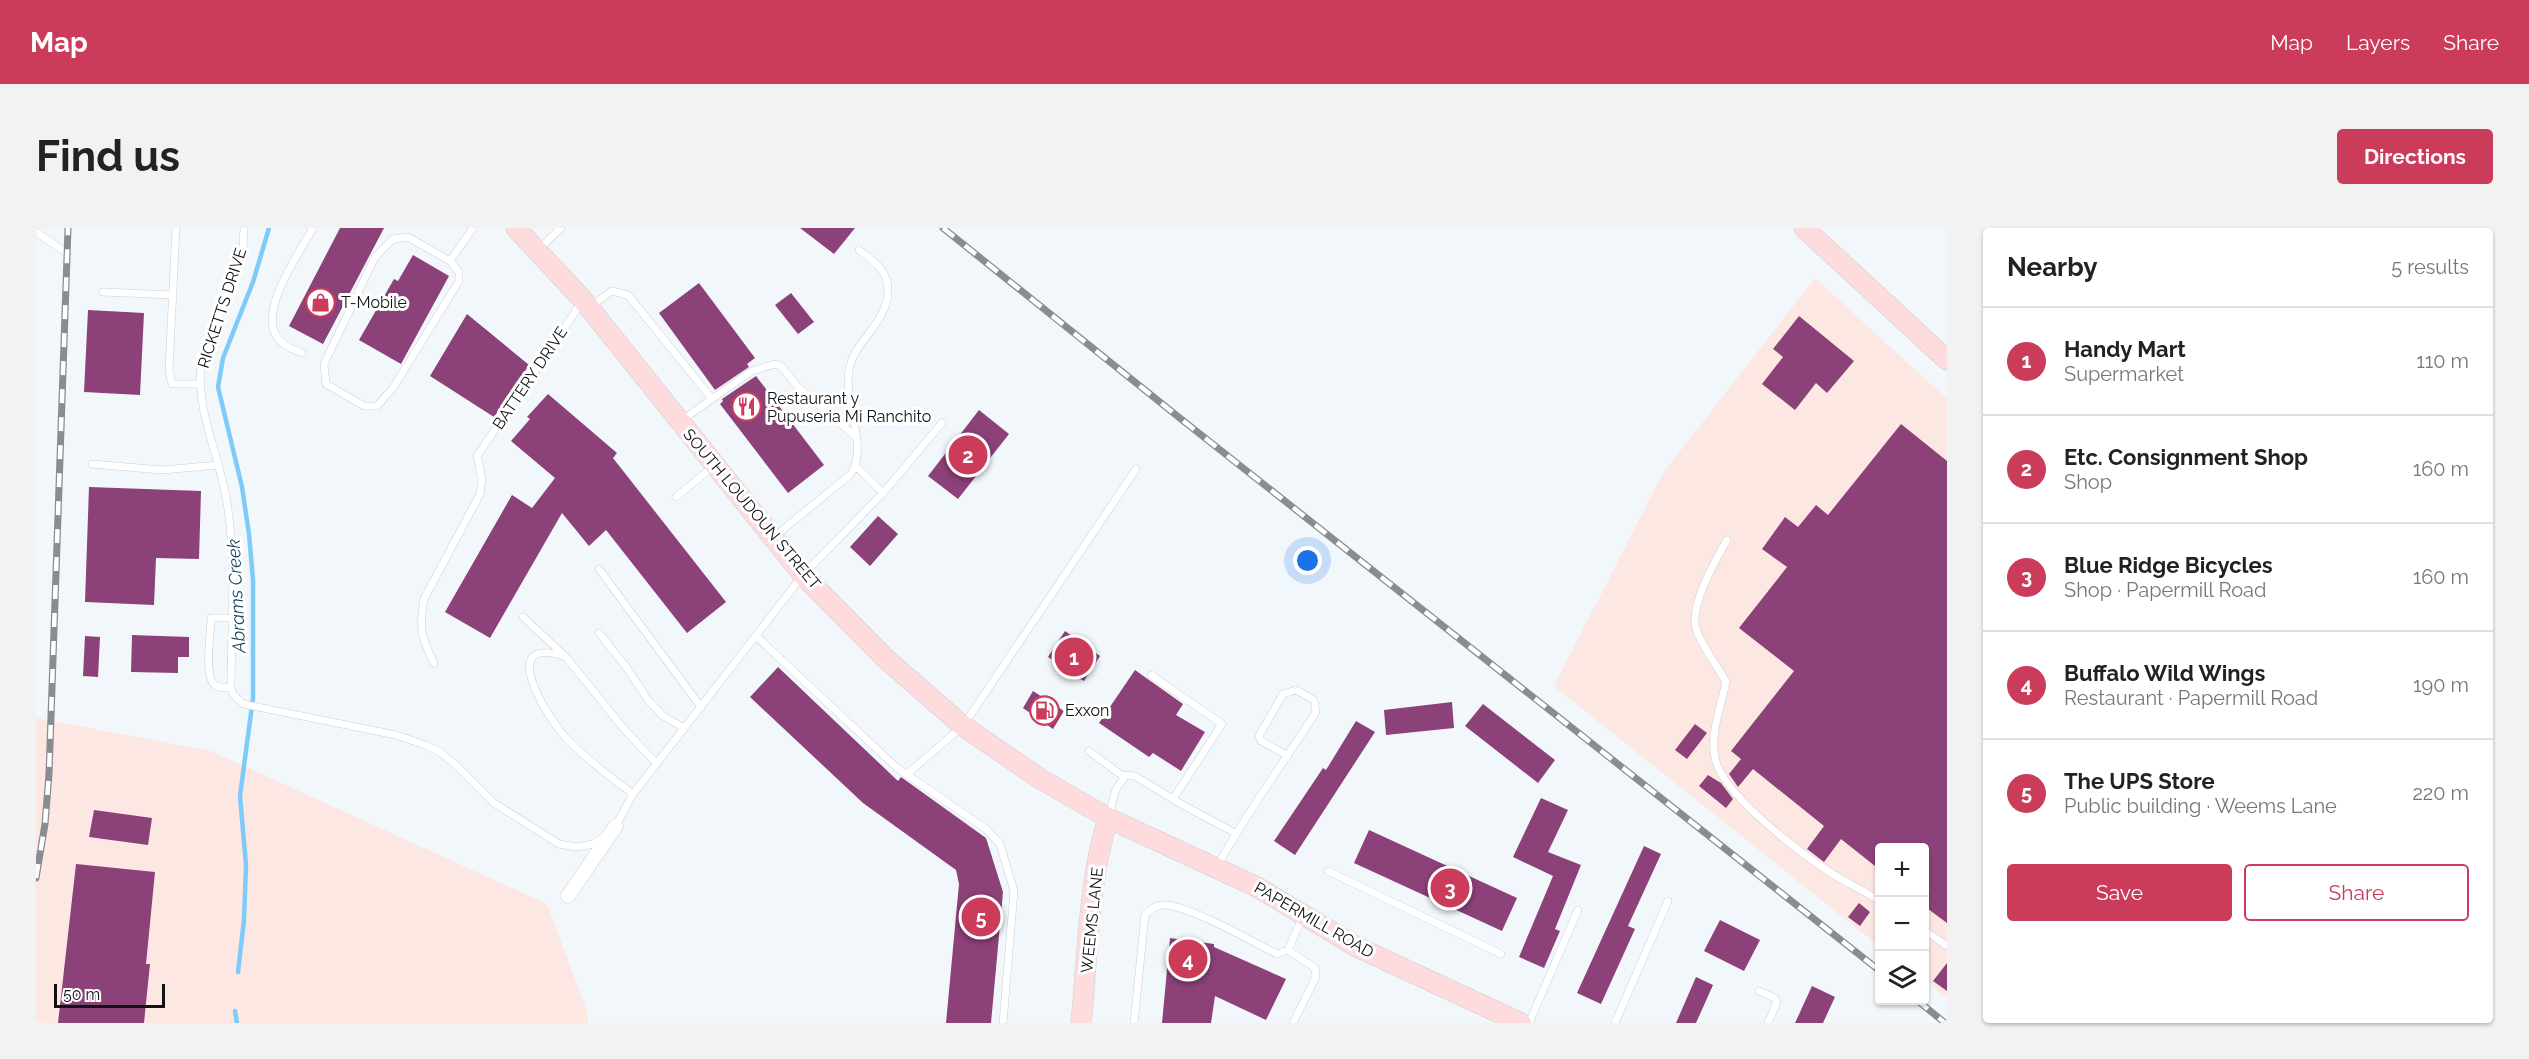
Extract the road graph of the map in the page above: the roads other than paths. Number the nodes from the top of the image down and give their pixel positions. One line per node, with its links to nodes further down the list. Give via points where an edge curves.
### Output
1 (176, 228): 14 (lane)
2 (244, 228): 18 (lane, RICKETTS DRIVE, via 243,250 201,364)
3 (313, 228): 16 (lane, via 273,303 271,317 277,337)
4 (473, 228): 12 (lane)
5 (516, 228): 9 (main road, SOUTH LOUDOUN STREET)
6 (561, 228): 9 (lane)
7 (1803, 228): 17 (main road)
8 (36, 232): 11 (lane)
9 (538, 250): 15 (main road, SOUTH LOUDOUN STREET)
10 (859, 250): 22 (lane, via 879,266 888,289 876,325 849,368)
11 (67, 253)
12 (450, 261): 12 (lane, via 408,237 393,239 375,257 324,364 327,384 364,406 377,406 393,388 459,282 459,272)
13 (104, 292): 14 (lane)
14 (173, 295): 18 (lane, via 169,370 172,384)
15 (586, 304): 19 (lane, via 612,291 628,295); 20 (main road, SOUTH LOUDOUN STREET); 39 (lane, BATTERY DRIVE, via 477,456 482,479 480,494 424,599 423,639)
16 (302, 353)
17 (1947, 360)
18 (199, 384): 24 (lane, RICKETTS DRIVE)
19 (712, 399): 20 (lane); 22 (lane, via 752,371 777,364)
20 (680, 422): 25 (main road, SOUTH LOUDOUN STREET)
21 (942, 423): 28 (lane)
22 (856, 437): 26 (lane)
23 (92, 464): 24 (lane, via 162,470)
24 (218, 465): 35 (lane, RICKETTS DRIVE, via 231,534)
25 (715, 465): 29 (lane); 30 (main road, SOUTH LOUDOUN STREET)
26 (855, 465): 28 (lane); 30 (lane, via 851,474)
27 (1136, 469): 43 (lane)
28 (883, 493): 33 (lane)
29 (676, 497)
30 (773, 538): 33 (main road, SOUTH LOUDOUN STREET)
31 (1727, 540): 58 (lane, via 1714,562 1694,617 1696,630 1726,682 1714,734 1715,759 1722,777 1783,838 1830,873)
32 (599, 569): 42 (lane)
33 (803, 575): 37 (lane); 43 (main road, SOUTH LOUDOUN STREET, via 886,659)
34 (523, 616): 38 (lane)
35 (231, 618): 41 (lane, RICKETTS DRIVE); 41 (lane, via 211,618 208,670 217,687)
36 (599, 633): 44 (lane, via 648,700 663,716)
37 (756, 636): 42 (lane); 48 (lane)
38 (566, 657): 47 (lane); 50 (lane, via 545,651 533,654 529,667 539,696 567,738)
39 (434, 663)
40 (1151, 675): 51 (lane, via 1222,724)
41 (231, 688): 53 (lane, via 243,704 396,735 440,752 494,803 559,844 593,844)
42 (701, 706): 44 (lane)
43 (963, 726): 48 (lane); 52 (main road, SOUTH LOUDOUN STREET, via 1039,778)
44 (684, 728): 47 (lane)
45 (1089, 751): 49 (lane)
46 (1288, 756): 46 (lane, via 1316,712 1314,700 1296,690 1283,694 1259,736); 54 (lane)
47 (657, 764): 50 (lane)
48 (907, 774): 68 (lane, via 986,829 1000,844 1014,891)
49 (1124, 777): 51 (lane, via 1135,776); 52 (lane, via 1116,789)
50 (633, 794): 53 (lane)
51 (1173, 799): 54 (lane)
52 (1108, 818): 55 (main road, PAPERMILL ROAD); 69 (main road, WEEMS LANE, via 1094,888)
53 (616, 826): 57 (street)
54 (1235, 833): 55 (lane)
55 (1217, 867): 61 (main road, PAPERMILL ROAD)
56 (1328, 872): 65 (lane)
57 (568, 896)
58 (1875, 898)
59 (1668, 901): 74 (lane)
60 (1578, 910): 73 (lane)
61 (1305, 913): 64 (lane); 67 (main road, PAPERMILL ROAD, via 1357,947)
62 (1929, 933): 63 (lane)
63 (1947, 946)
64 (1288, 950): 70 (lane, via 1277,954 1189,912 1156,906 1145,915); 71 (lane, via 1316,972)
65 (1501, 954)
66 (1759, 991): 75 (lane, via 1777,1002)
67 (1494, 1018): 72 (main road, PAPERMILL ROAD)
68 (1003, 1023)
69 (1081, 1023)
70 (1134, 1023)
71 (1293, 1023)
72 (1521, 1023)
73 (1529, 1023)
74 (1615, 1023)
75 (1768, 1023)

